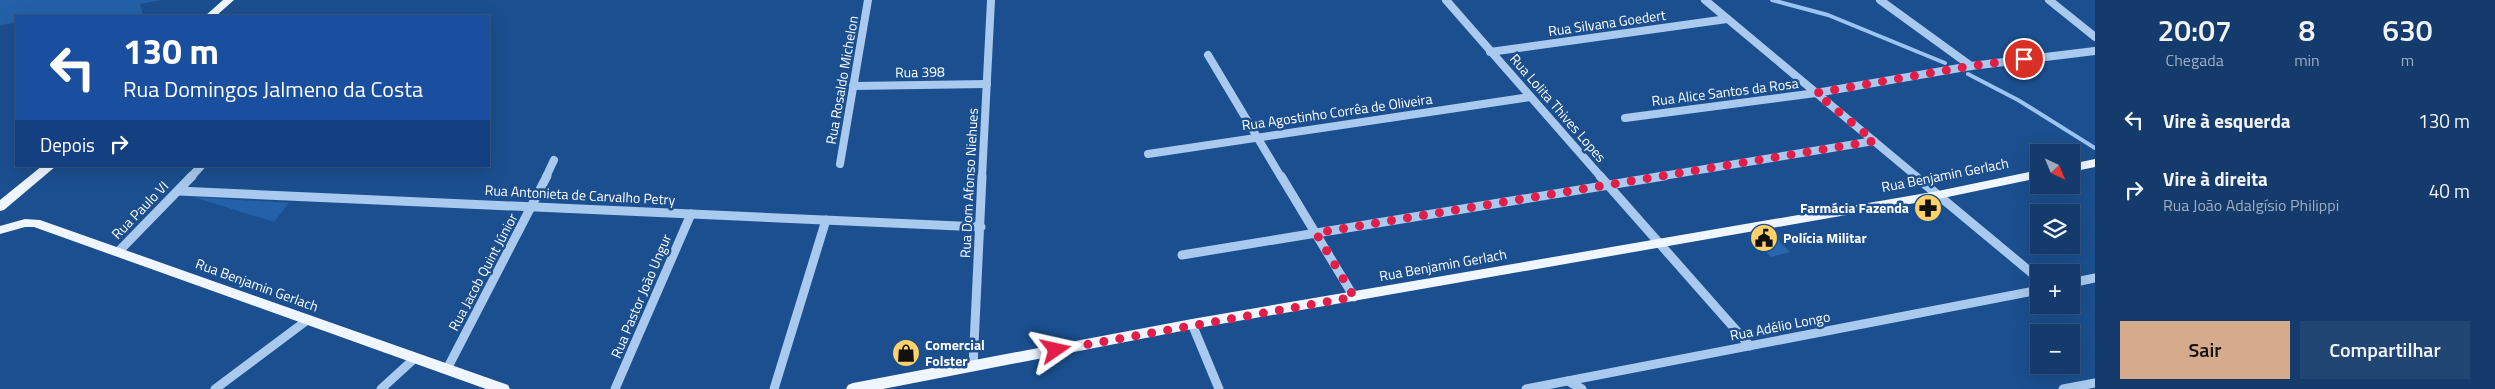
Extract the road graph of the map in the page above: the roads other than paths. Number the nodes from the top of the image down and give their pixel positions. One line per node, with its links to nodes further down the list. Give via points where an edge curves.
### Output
1 (229, 0): 8 (main road)
2 (868, 0): 16 (street, Rua Rosaldo Michelon)
3 (991, 0): 15 (street, Rua Dom Afonso Niehues)
4 (1446, 0): 12 (street, Rua Lolita Thives Lopes)
5 (1705, 0): 9 (street)
6 (1880, 0): 14 (street)
7 (2049, 0): 10 (street)
8 (211, 15)
9 (1727, 18): 12 (street, Rua Silvana Goedert); 17 (street)
10 (2095, 37)
11 (2095, 51): 14 (street, Rua Alice Santos da Rosa)
12 (1490, 52): 18 (street, Rua Lolita Thives Lopes)
13 (1208, 55): 20 (street)
14 (1971, 66): 17 (street, Rua Alice Santos da Rosa)
15 (987, 84): 16 (street, Rua 398); 37 (street, Rua Dom Afonso Niehues)
16 (853, 86): 25 (street, Rua Rosaldo Michelon)
17 (1816, 93): 19 (street, Rua Alice Santos da Rosa); 21 (street)
18 (1530, 97): 20 (street, Rua Agostinho Corrêa de Oliveira); 30 (street, Rua Lolita Thives Lopes)
19 (1625, 118)
20 (1258, 138): 22 (street, Rua Agostinho Corrêa de Oliveira); 39 (street)
21 (1874, 141): 30 (street); 32 (street)
22 (1148, 154)
23 (554, 160): 33 (street, Rua Jacob Quint Júnior)
24 (2095, 163): 26 (main road)
25 (840, 164)
26 (2080, 166)
27 (49, 167): 34 (main road)
28 (200, 167): 31 (street, Rua Paulo VI)
29 (2030, 176): 32 (main road, Rua Benjamin Gerlach)
30 (1608, 185): 39 (street); 40 (street, Rua Lolita Thives Lopes)
31 (178, 191): 33 (street, Rua Antonieta de Carvalho Petry); 41 (street, Rua Paulo VI)
32 (1938, 194): 40 (main road, Rua Benjamin Gerlach); 43 (street)
33 (533, 206): 35 (street, Rua Antonieta de Carvalho Petry); 53 (street, Rua Jacob Quint Júnior)
34 (0, 207)
35 (691, 214): 36 (street, Rua Antonieta de Carvalho Petry); 59 (street, Rua Pastor João Ungur)
36 (826, 220): 37 (street, Rua Antonieta de Carvalho Petry); 60 (street)
37 (981, 227): 52 (street, Rua Dom Afonso Niehues)
38 (0, 230): 41 (main road, Rua Benjamin Gerlach, via 35,223)
39 (1316, 233): 42 (street); 47 (street)
40 (1659, 244): 47 (main road, Rua Benjamin Gerlach); 50 (street, Rua Lolita Thives Lopes)
41 (119, 252): 48 (main road, Rua Benjamin Gerlach)
42 (1182, 256)
43 (2030, 271)
44 (2095, 278): 45 (street)
45 (2080, 281)
46 (2030, 292): 50 (street, Rua Adélio Longo)
47 (1354, 297): 49 (main road, Rua Benjamin Gerlach)
48 (306, 321): 51 (main road, Rua Benjamin Gerlach); 56 (street)
49 (1192, 324): 52 (main road, Rua Benjamin Gerlach); 62 (street)
50 (1750, 346): 54 (street, Rua Adélio Longo)
51 (415, 358): 53 (main road, Rua Benjamin Gerlach); 57 (street)
52 (972, 366): 61 (main road, Rua Benjamin Gerlach)
53 (447, 369): 58 (main road, Rua Benjamin Gerlach)
54 (1568, 381): 63 (street, Rua Adélio Longo); 64 (street)
55 (2095, 383): 65 (street)
56 (215, 389)
57 (380, 389)
58 (503, 389)
59 (615, 389)
60 (774, 389)
61 (853, 389)
62 (1219, 389)
63 (1526, 389)
64 (1582, 389)
65 (2063, 389)

